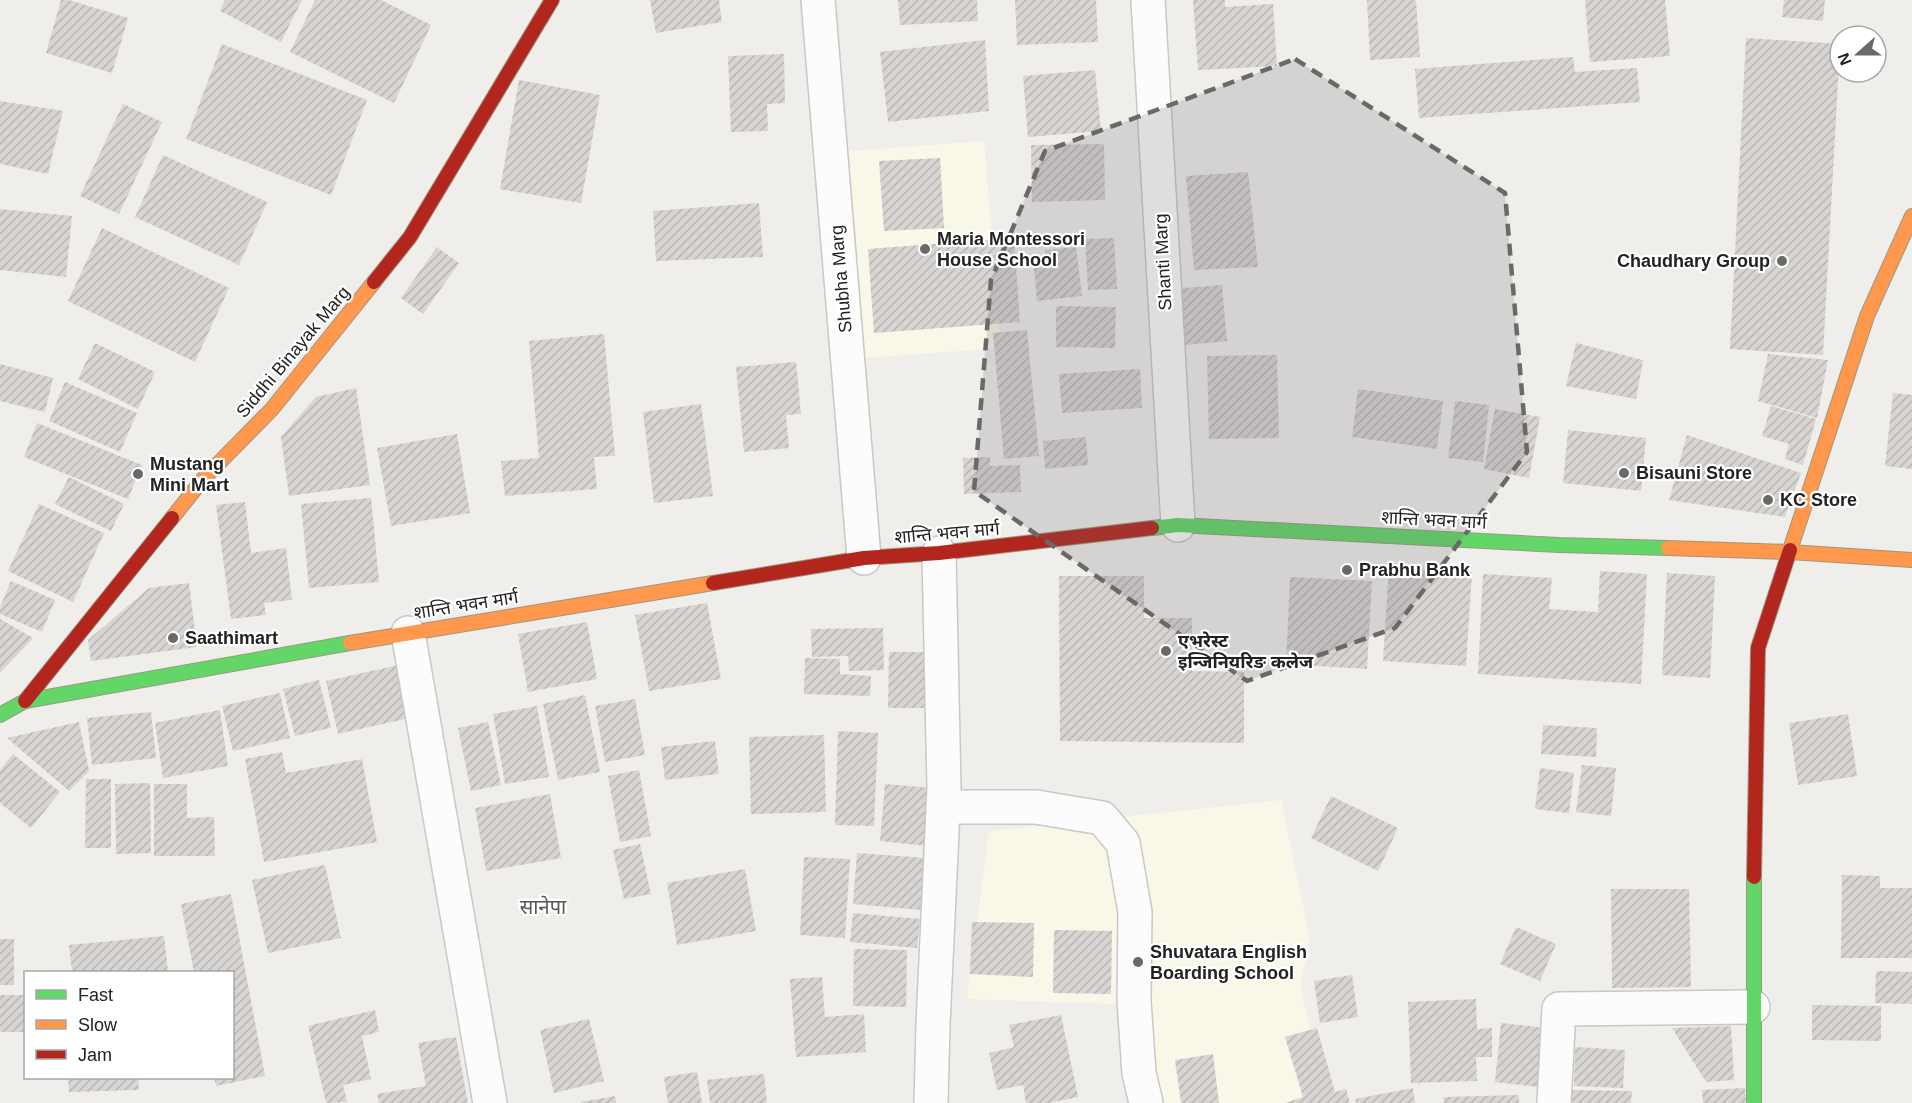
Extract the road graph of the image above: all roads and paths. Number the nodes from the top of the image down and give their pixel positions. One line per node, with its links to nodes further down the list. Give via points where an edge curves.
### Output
1 (552, 0): 11 (main road, Siddhi Binayak Marg, via 410,237 272,409 204,478)
2 (818, 0): 8 (street, Shubha Marg)
3 (1148, 0): 5 (street, Shanti Marg)
4 (1912, 216): 6 (main road, via 1867,316)
5 (1179, 525): 6 (main road, शान्ति भवन मार्ग); 7 (main road, शान्ति भवन मार्ग)
6 (1790, 552): 9 (main road, शान्ति भवन मार्ग); 14 (main road, via 1758,648)
7 (939, 554): 8 (main road, शान्ति भवन मार्ग); 13 (street)
8 (864, 558): 10 (main road, शान्ति भवन मार्ग)
9 (1912, 560)
10 (408, 633): 11 (main road, शान्ति भवन मार्ग); 15 (street)
11 (25, 701): 12 (main road, शान्ति भवन मार्ग)
12 (0, 715)
13 (943, 807): 16 (street); 17 (street, via 1036,807 1102,818 1123,843 1135,912 1134,1001 1139,1073)
14 (1753, 1007): 18 (street, via 1559,1009); 19 (main road)
15 (490, 1103)
16 (932, 1103)
17 (1146, 1103)
18 (1554, 1103)
19 (1754, 1103)

